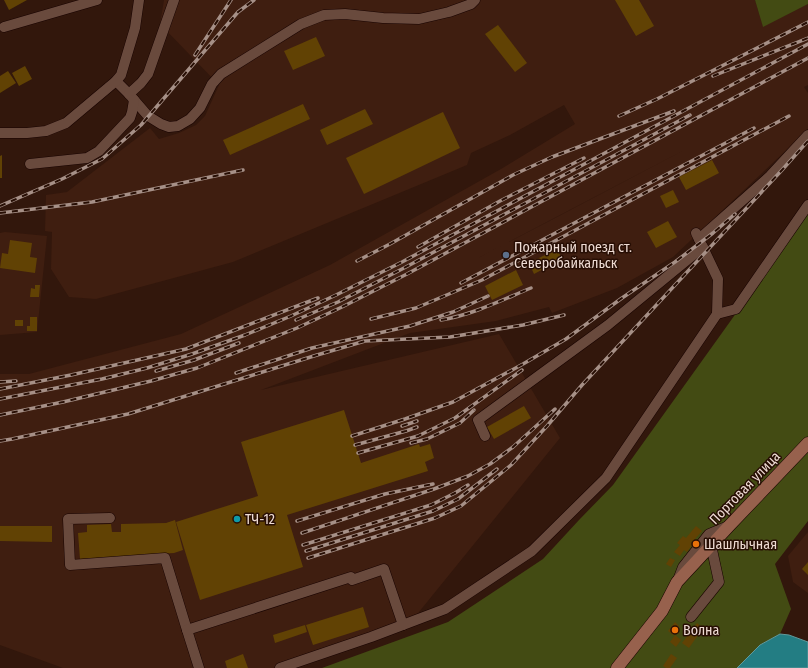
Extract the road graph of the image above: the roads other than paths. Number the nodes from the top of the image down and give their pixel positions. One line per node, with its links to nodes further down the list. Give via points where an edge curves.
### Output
1 (97, 0): 5 (street)
2 (139, 0): 6 (street, via 135,28 121,74)
3 (174, 0): 7 (street, via 148,74)
4 (475, 0): 7 (street, via 449,12 419,19 345,14 324,15 301,24 221,74 212,84 200,108 190,120 178,126 169,127 148,116)
5 (4, 27)
6 (116, 81): 7 (street); 8 (street, via 66,122 46,131 27,134)
7 (132, 97): 10 (street, via 130,118 99,151 87,158)
8 (0, 133)
9 (808, 135): 12 (street, via 770,176)
10 (30, 164)
11 (808, 205): 13 (street, via 736,309)
12 (699, 240): 13 (street, via 718,279); 14 (street, via 608,324 478,420)
13 (717, 314): 21 (street, via 606,478 532,551 445,609)
14 (485, 436)
15 (808, 443): 17 (main road, Портовая улица)
16 (110, 518): 22 (street, via 68,519 70,565 166,558)
17 (729, 526): 18 (main road, Портовая улица); 19 (street, via 709,534 683,567)
18 (711, 544): 19 (main road, Портовая улица); 20 (street, via 719,582)
19 (677, 582): 25 (main road, Портовая улица, via 662,611)
20 (691, 617)
21 (404, 625): 22 (street, via 384,569 352,580 351,577); 24 (street)
22 (186, 630): 23 (street)
23 (199, 668)
24 (280, 668)
25 (617, 668)

